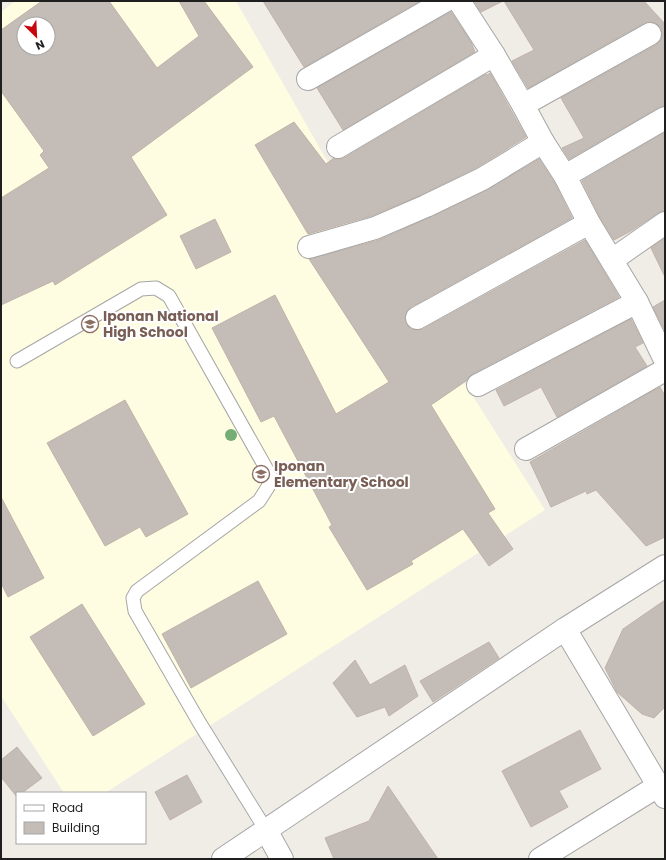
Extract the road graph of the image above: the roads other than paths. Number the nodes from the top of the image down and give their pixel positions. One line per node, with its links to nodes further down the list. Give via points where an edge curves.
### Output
1 (445, 1): 5 (street)
2 (459, 1): 4 (street)
3 (650, 34): 6 (street)
4 (494, 55): 6 (street); 9 (street)
5 (308, 79)
6 (523, 104): 8 (street)
7 (665, 118): 10 (street)
8 (543, 142): 10 (street); 13 (street, via 482,179 426,206 375,228)
9 (338, 147)
10 (565, 176): 11 (street)
11 (589, 223): 14 (street); 16 (street)
12 (665, 223): 14 (street)
13 (309, 247)
14 (612, 260): 15 (street)
15 (637, 302): 17 (street); 20 (street)
16 (417, 318)
17 (665, 360)
18 (17, 361): 25 (lane, via 141,289 156,288 169,296 271,477 259,501 136,591 133,598 135,611 199,722)
19 (665, 370): 21 (street)
20 (478, 385)
21 (526, 449)
22 (665, 566): 23 (street)
23 (564, 629): 24 (street); 25 (street)
24 (662, 792): 28 (street)
25 (266, 830): 26 (street); 27 (street)
26 (223, 859)
27 (282, 859)
28 (540, 859)

